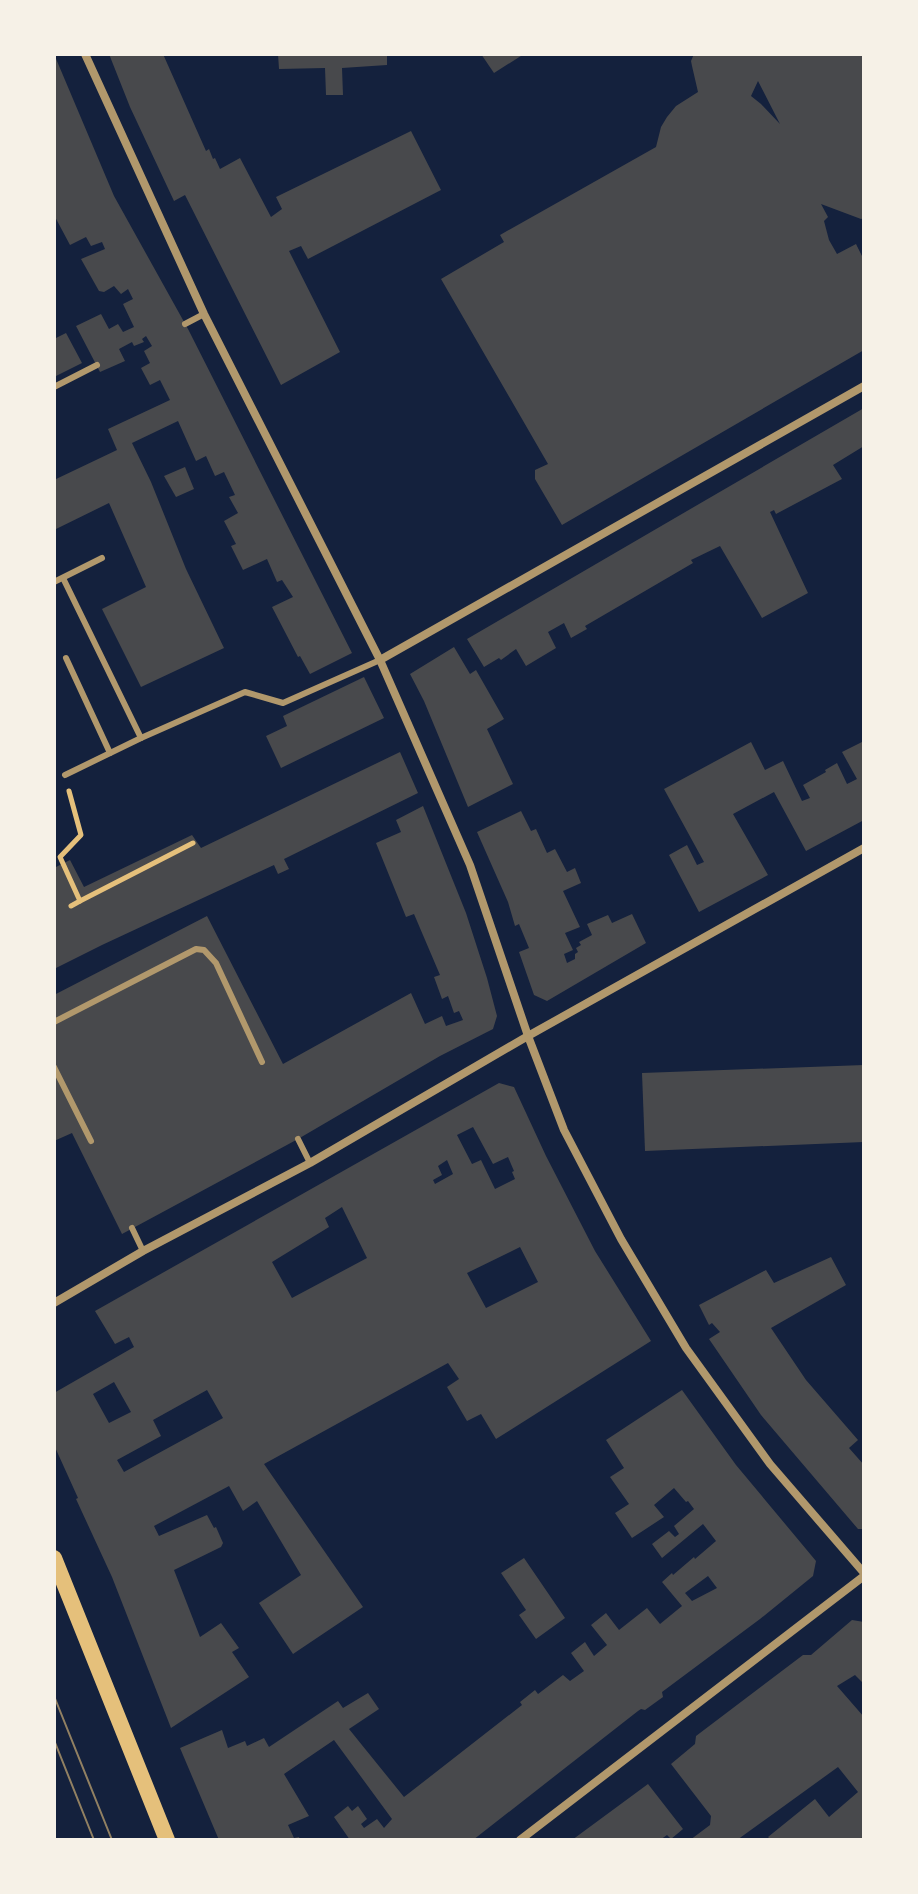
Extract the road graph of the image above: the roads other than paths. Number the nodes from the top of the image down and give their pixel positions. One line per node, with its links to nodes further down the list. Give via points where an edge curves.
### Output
1 (85, 54): 2 (street)
2 (204, 314): 3 (lane); 11 (street)
3 (185, 324)
4 (97, 365): 6 (lane)
5 (864, 386): 11 (street)
6 (54, 387)
7 (102, 558): 8 (lane)
8 (63, 578): 9 (lane); 12 (lane)
9 (54, 582)
10 (66, 658): 13 (lane)
11 (380, 660): 12 (lane, via 283,703 245,692); 17 (street, via 470,865)
12 (141, 738): 13 (lane)
13 (110, 753): 14 (lane)
14 (65, 775)
15 (864, 848): 17 (street)
16 (54, 1022): 18 (lane, via 196,949 204,950 216,963)
17 (528, 1036): 22 (street); 27 (street, via 564,1130 686,1348 770,1464)
18 (262, 1062)
19 (54, 1067): 21 (lane)
20 (298, 1139): 22 (lane)
21 (91, 1141)
22 (310, 1163): 24 (street)
23 (132, 1228): 24 (lane)
24 (143, 1251): 25 (street)
25 (54, 1303)
26 (54, 1558): 28 (main road)
27 (864, 1575): 29 (street)
28 (167, 1840)
29 (520, 1840)

